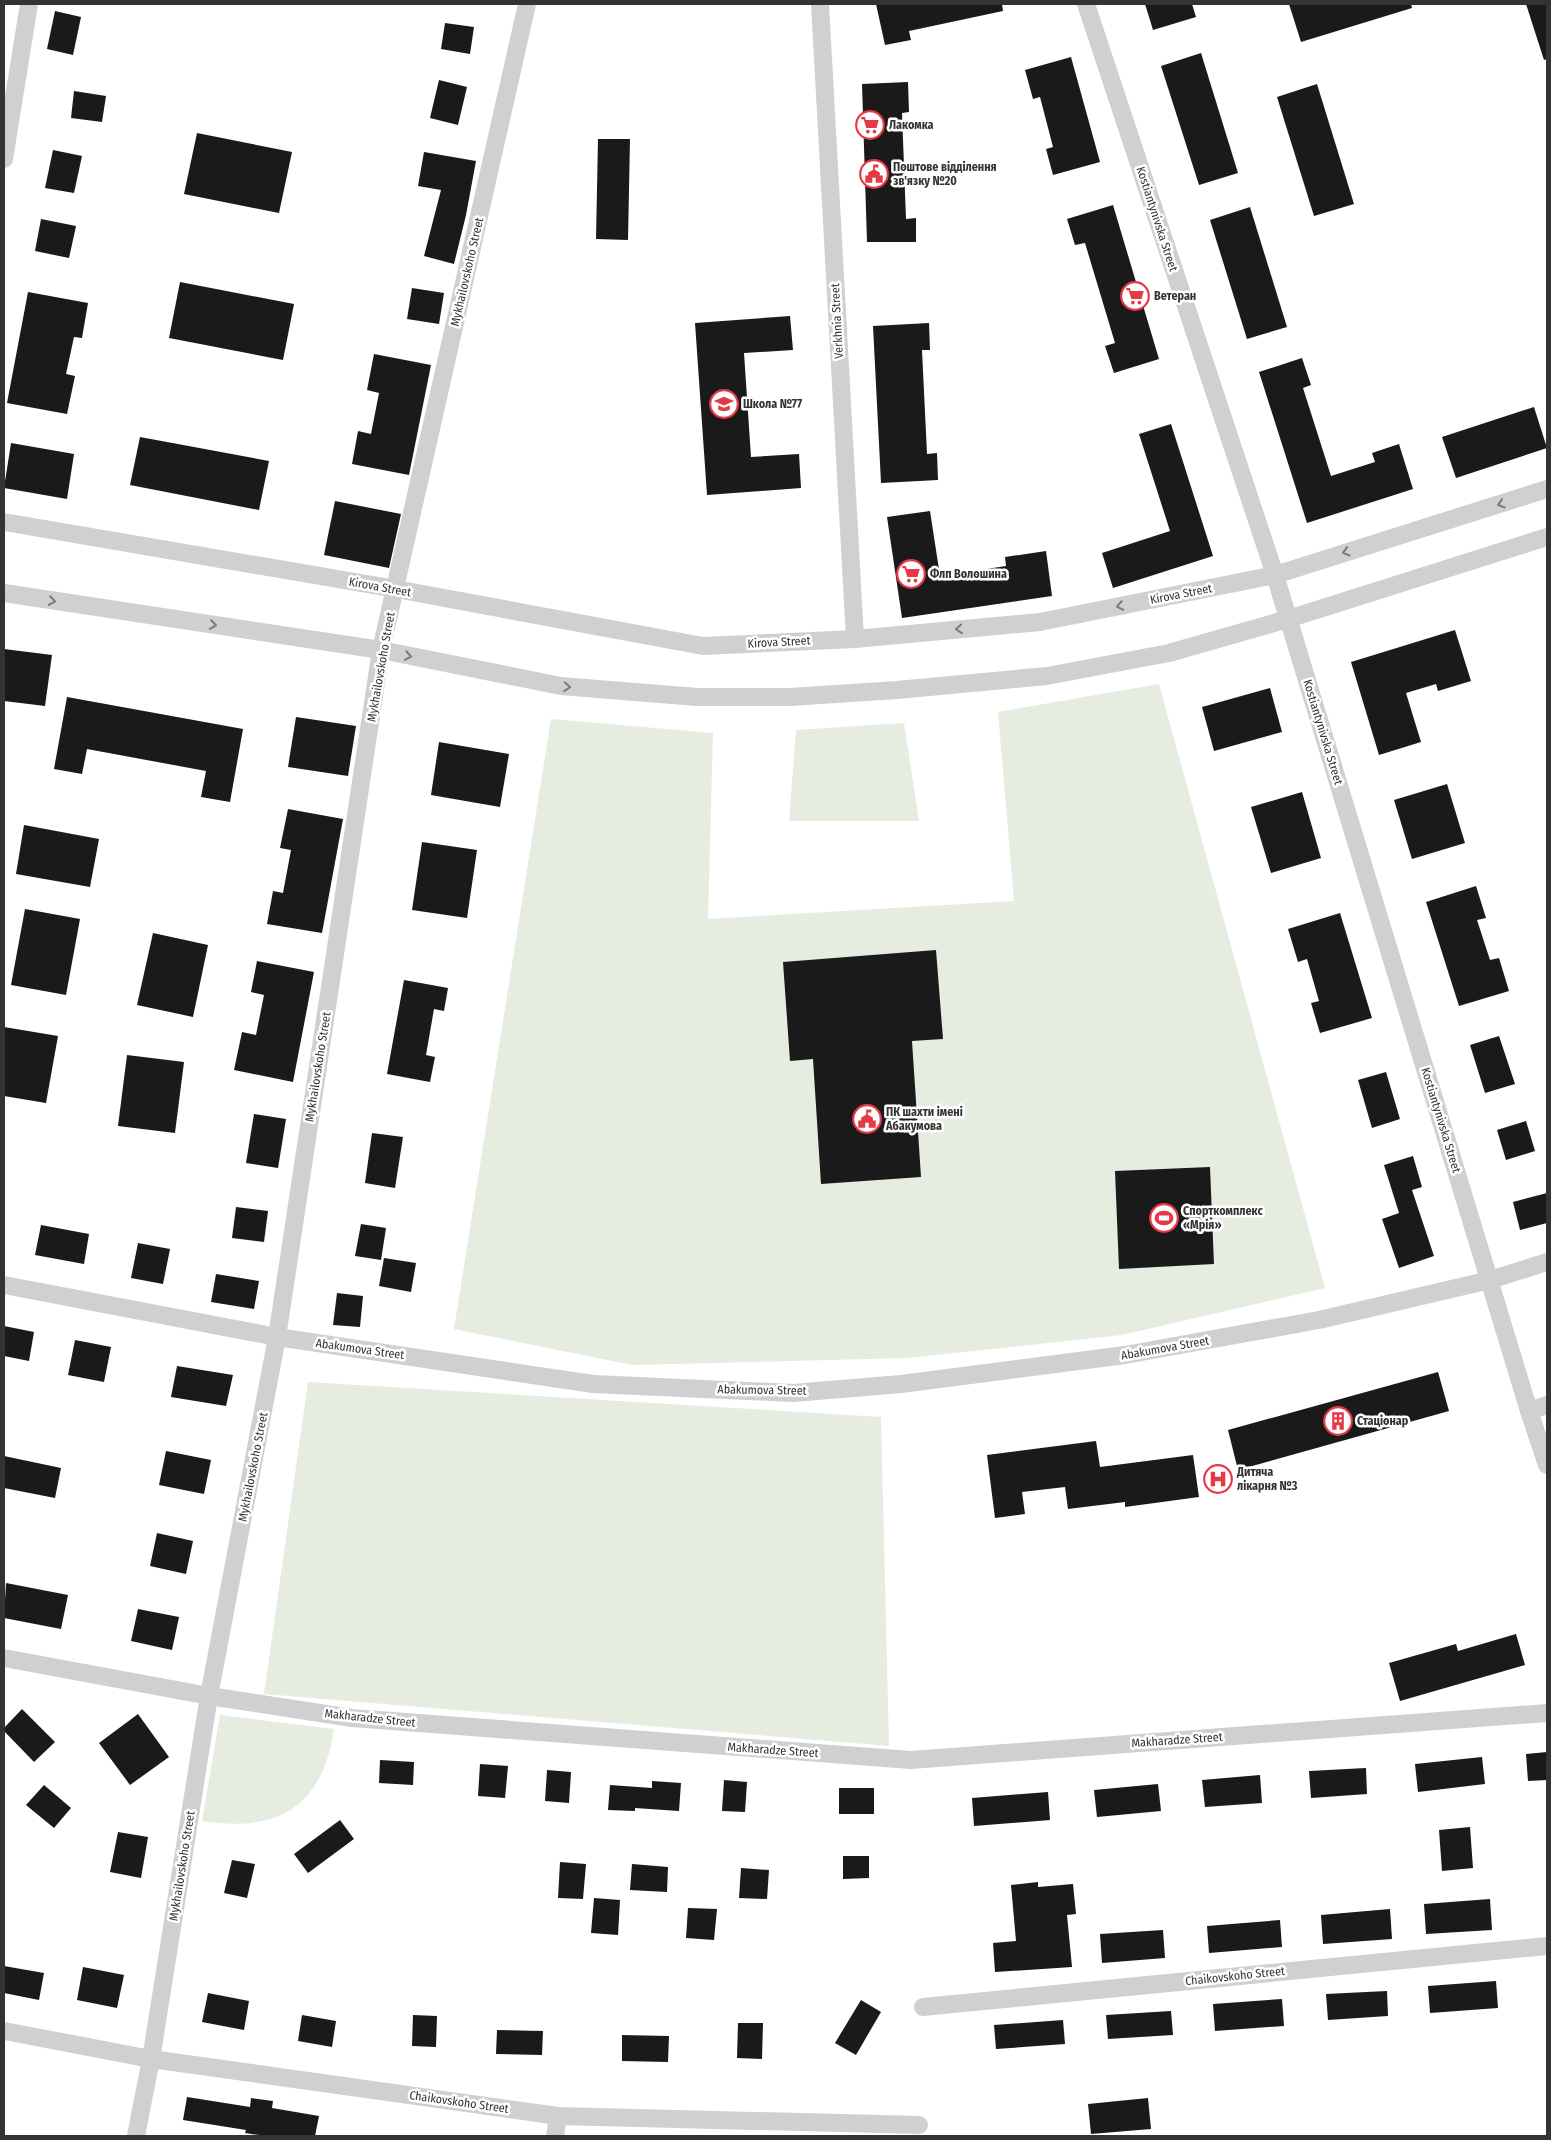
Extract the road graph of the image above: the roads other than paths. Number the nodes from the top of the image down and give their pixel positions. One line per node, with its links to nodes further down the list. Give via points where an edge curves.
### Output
1 (29, 4): 5 (street)
2 (527, 4): 10 (street, Mykhailovskoho Street)
3 (820, 4): 13 (street, Verkhnia Street)
4 (1086, 4): 9 (street, Kostiantynivska Street)
5 (4, 159)
6 (1547, 489): 9 (street, Kirova Street, one-way to 9)
7 (4, 522): 10 (street, Kirova Street)
8 (1547, 537): 12 (street)
9 (1275, 574): 12 (street, Kostiantynivska Street); 13 (street, Kirova Street, one-way to 13, via 1040,622)
10 (396, 589): 13 (street, Kirova Street, via 703,646); 14 (street, Mykhailovskoho Street)
11 (4, 593): 14 (street, one-way to 14)
12 (1288, 619): 14 (street, one-way to 12, via 561,686 697,697 790,697 1047,676 1170,653); 16 (street, Kostiantynivska Street)
13 (855, 638)
14 (381, 650): 18 (street, Mykhailovskoho Street)
15 (1547, 1262): 16 (street, Abakumova Street)
16 (1490, 1280): 18 (street, Abakumova Street, via 1319,1320 1125,1355 901,1384 793,1393 592,1384); 20 (street, Kostiantynivska Street)
17 (4, 1285): 18 (street, Abakumova Street)
18 (277, 1337): 23 (street, Mykhailovskoho Street)
19 (1547, 1406): 20 (street)
20 (1529, 1411): 21 (street, Kostiantynivska Street)
21 (1547, 1465)
22 (4, 1658): 23 (street, Makharadze Street)
23 (209, 1696): 24 (street, Makharadze Street, via 361,1718 912,1760); 28 (street, Mykhailovskoho Street)
24 (1547, 1713)
25 (1547, 1946): 26 (street, Chaikovskoho Street)
26 (923, 2006)
27 (4, 2031): 28 (street, Chaikovskoho Street)
28 (151, 2059): 29 (street, Chaikovskoho Street); 31 (street, Mykhailovskoho Street)
29 (558, 2116): 30 (street, Chaikovskoho Street); 32 (street)
30 (919, 2125)
31 (136, 2136)
32 (555, 2136)

